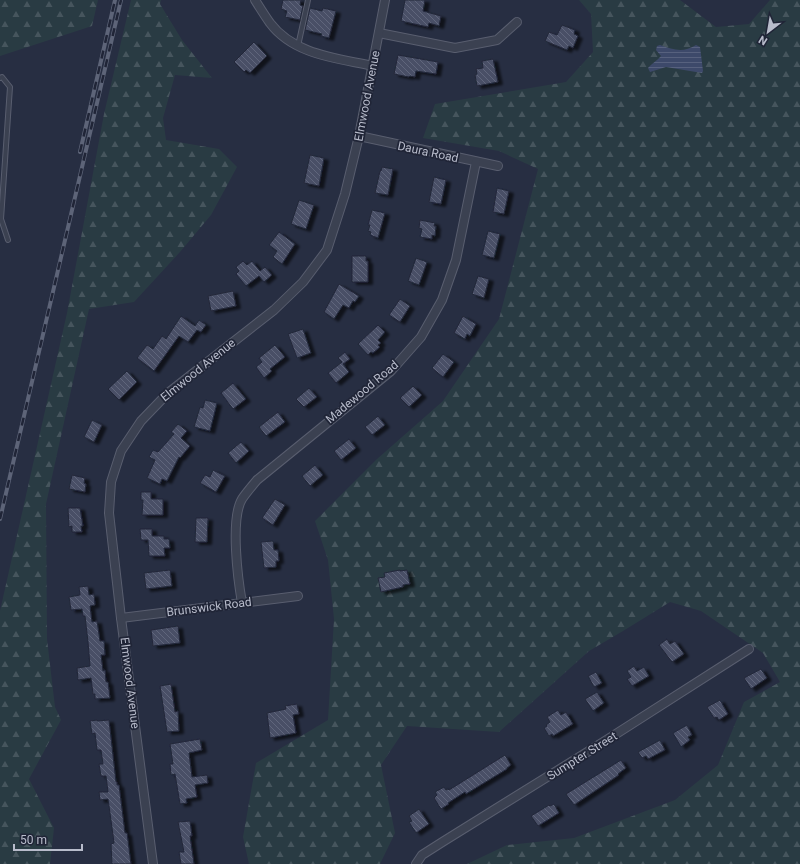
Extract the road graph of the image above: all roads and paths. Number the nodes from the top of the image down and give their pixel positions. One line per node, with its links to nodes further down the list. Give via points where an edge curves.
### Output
1 (255, 0): 6 (street, via 270,24)
2 (308, 0): 6 (lane)
3 (385, 0): 5 (street, Elmwood Avenue)
4 (517, 22): 5 (street, via 497,40 455,48)
5 (379, 33): 7 (street, Elmwood Avenue)
6 (298, 46): 7 (street, via 310,52)
7 (373, 66): 9 (street, Elmwood Avenue)
8 (0, 78): 12 (lane, via 2,77 10,87 1,219)
9 (359, 136): 10 (street, Daura Road); 15 (street, Elmwood Avenue, via 346,194 327,250 303,282 274,310 168,392 141,421 121,451 111,482 109,513)
10 (476, 162): 11 (street, Daura Road); 14 (street, Madewood Road, via 456,260 442,300 421,337 391,371 257,480 241,500 235,522 236,558)
11 (498, 166)
12 (8, 240)
13 (298, 596): 14 (street, Brunswick Road)
14 (242, 603): 15 (street, Brunswick Road)
15 (121, 618): 17 (street, Elmwood Avenue)
16 (749, 649): 18 (street, Sumpter Street, via 422,855)
17 (154, 864)
18 (416, 864)

